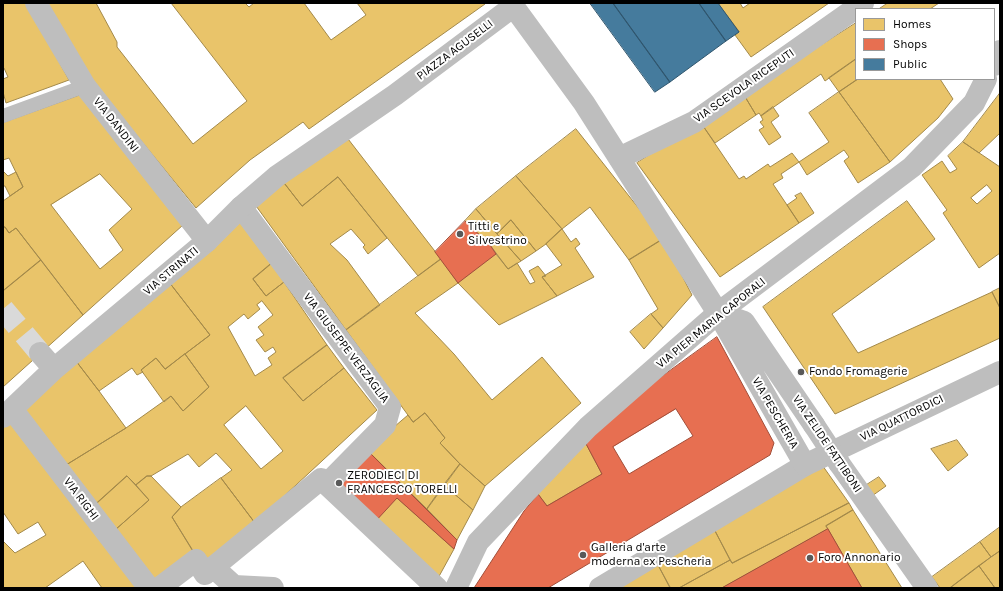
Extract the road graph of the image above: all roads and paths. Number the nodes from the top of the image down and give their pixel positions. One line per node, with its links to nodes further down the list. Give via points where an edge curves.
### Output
1 (36, 3): 7 (street, VIA DANDINI)
2 (512, 4): 9 (street, PIAZZA AGUSELLI, via 395,95); 10 (street, PIAZZA AGUSELLI, via 584,103)
3 (855, 9): 10 (street, VIA SCEVOLA RICEPUTI, via 694,122)
4 (1000, 51): 5 (street)
5 (995, 63)
6 (986, 80): 13 (street, VIA PIER MARIA CAPORALI, via 974,103 912,167)
7 (85, 86): 8 (lane); 12 (street, VIA DANDINI)
8 (3, 116)
9 (343, 130): 11 (street, VIA STRINATI, via 277,176)
10 (619, 158): 13 (street, VIA PESCHERIA)
11 (241, 207): 12 (street, VIA STRINATI); 17 (street, VIA GIUSEPPE VERZAGLIA, via 390,407 385,425)
12 (207, 240): 15 (street, VIA STRINATI, via 47,361)
13 (718, 313): 16 (street, VIA PESCHERIA); 24 (street, VIA PIER MARIA CAPORALI, via 588,427 478,542); 26 (street, VIA ZELIDE FATTIBONI, bridge, via 744,322)
14 (1000, 372): 16 (street, VIA QUATTORDICI)
15 (8, 413): 20 (street, VIA RIGHI)
16 (805, 465): 25 (street)
17 (327, 484): 18 (street, via 321,480); 23 (street)
18 (213, 567): 19 (street); 21 (street, via 205,574 196,560)
19 (233, 587): 22 (street)
20 (149, 588)
21 (159, 588)
22 (273, 588)
23 (437, 588)
24 (456, 588)
25 (600, 588)
26 (927, 588)

